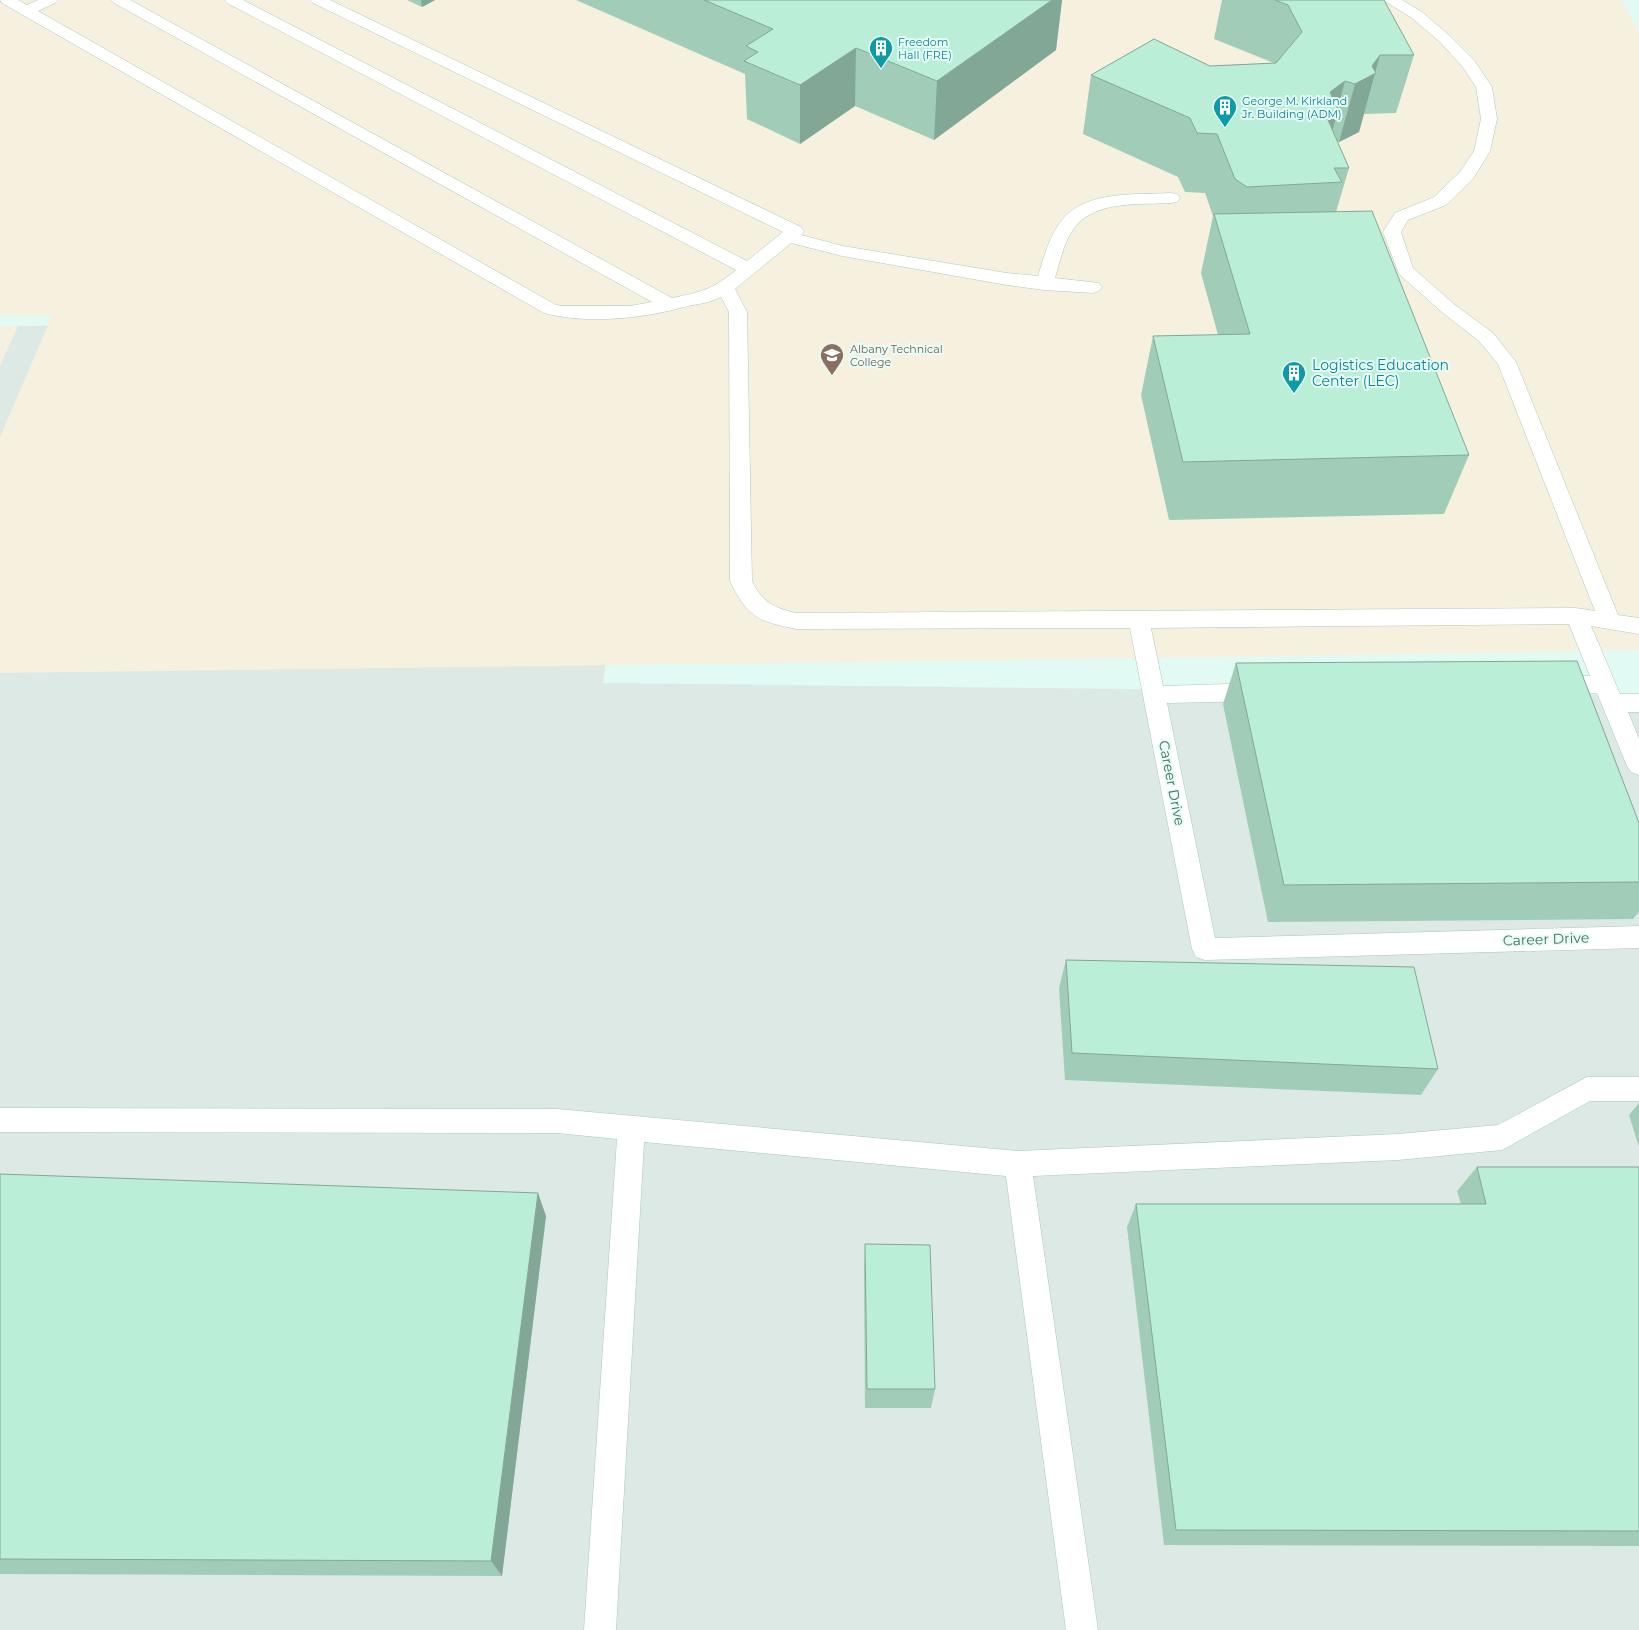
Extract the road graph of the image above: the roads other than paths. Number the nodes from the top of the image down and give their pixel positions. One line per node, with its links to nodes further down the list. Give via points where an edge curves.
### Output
1 (7, 0): 7 (lane)
2 (50, 0): 7 (lane)
3 (119, 0): 14 (lane)
4 (232, 0): 10 (lane)
5 (318, 0): 9 (lane, via 796,231)
6 (1391, 0): 17 (lane, via 1417,14 1468,63 1484,86 1489,119 1482,151 1467,175 1440,200 1401,216 1392,232 1405,270 1486,337 1507,362)
7 (26, 11): 14 (lane, via 550,309 563,312 630,312)
8 (1171, 198): 11 (lane, via 1103,204 1081,212 1069,222 1058,242)
9 (789, 236): 10 (lane); 11 (lane, via 842,251)
10 (749, 269): 13 (lane)
11 (1044, 284): 12 (lane)
12 (1093, 287)
13 (725, 288): 14 (lane, via 707,297); 16 (lane, via 738,312 741,581 750,602 766,614 796,621)
14 (671, 305)
15 (1576, 616): 16 (lane); 17 (lane); 21 (lane)
16 (1139, 620): 22 (lane, Career Drive)
17 (1610, 621): 18 (lane)
18 (1639, 626)
19 (1536, 686): 21 (lane)
20 (1282, 692): 22 (lane)
21 (1609, 693): 23 (lane); 24 (lane)
22 (1155, 695): 25 (lane, Career Drive, via 1205,949)
23 (1639, 703)
24 (1639, 766)
25 (1639, 937)
26 (1639, 1089): 29 (lane, via 1586,1089 1502,1137 1398,1148)
27 (0, 1120): 28 (lane, via 557,1121)
28 (631, 1128): 29 (lane); 30 (lane)
29 (1018, 1164): 31 (lane)
30 (600, 1630)
31 (1082, 1630)

